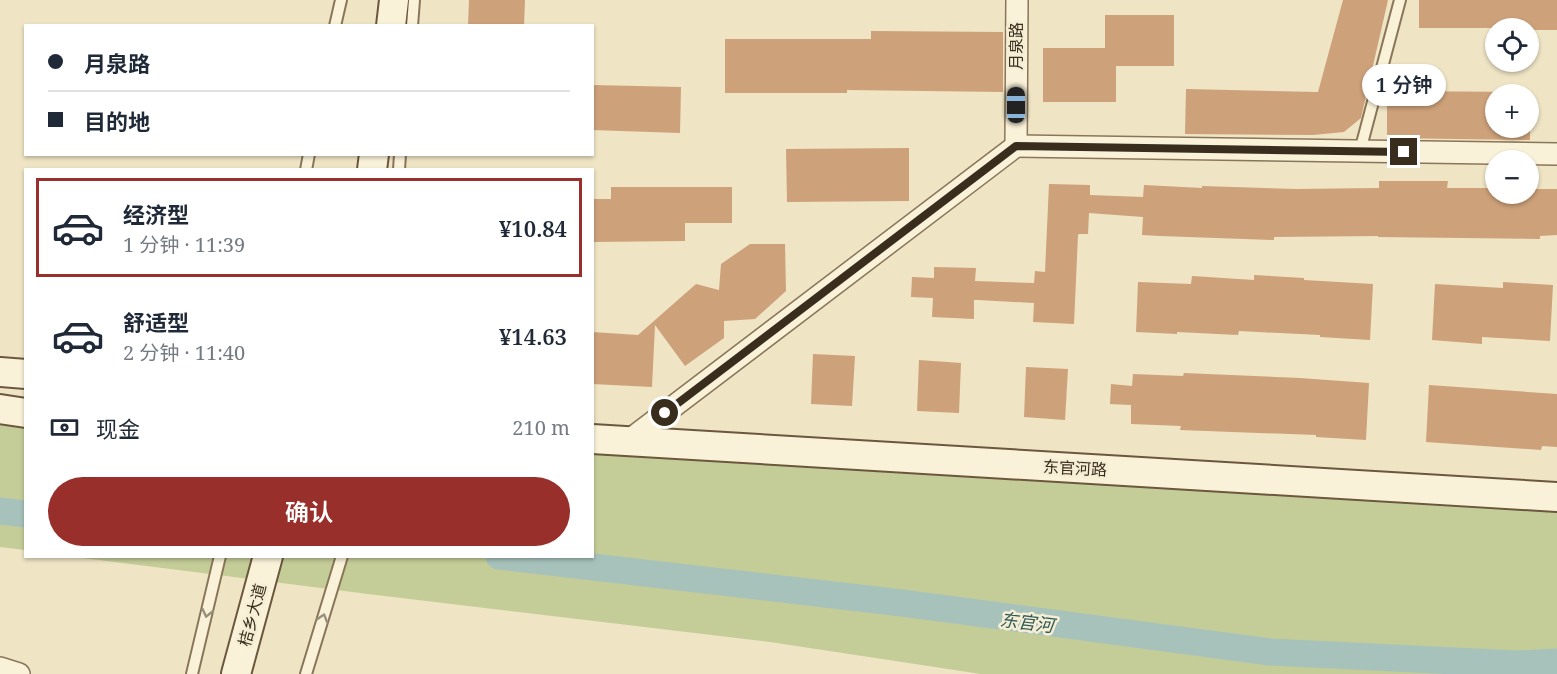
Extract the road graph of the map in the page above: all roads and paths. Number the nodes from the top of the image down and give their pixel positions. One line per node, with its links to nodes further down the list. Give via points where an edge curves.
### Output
1 (341, 0): 6 (lane)
2 (394, 0): 7 (street)
3 (414, 0): 8 (lane)
4 (1017, 0): 9 (street, 月泉路)
5 (1400, 0): 10 (lane)
6 (335, 24)
7 (391, 24)
8 (412, 24)
9 (1016, 146): 10 (street); 17 (street)
10 (1360, 151): 11 (street)
11 (1557, 153)
12 (0, 372): 13 (street)
13 (24, 374)
14 (0, 409): 15 (street)
15 (24, 413)
16 (594, 439): 17 (street, 东官河路)
17 (628, 441): 18 (street, 东官河路)
18 (1557, 497)
19 (220, 558): 24 (lane, one-way to 24)
20 (267, 558): 25 (street, 桔乡大道)
21 (341, 558): 26 (lane, one-way to 21)
22 (0, 668): 23 (street)
23 (19, 674)
24 (192, 674)
25 (236, 674)
26 (306, 674)

